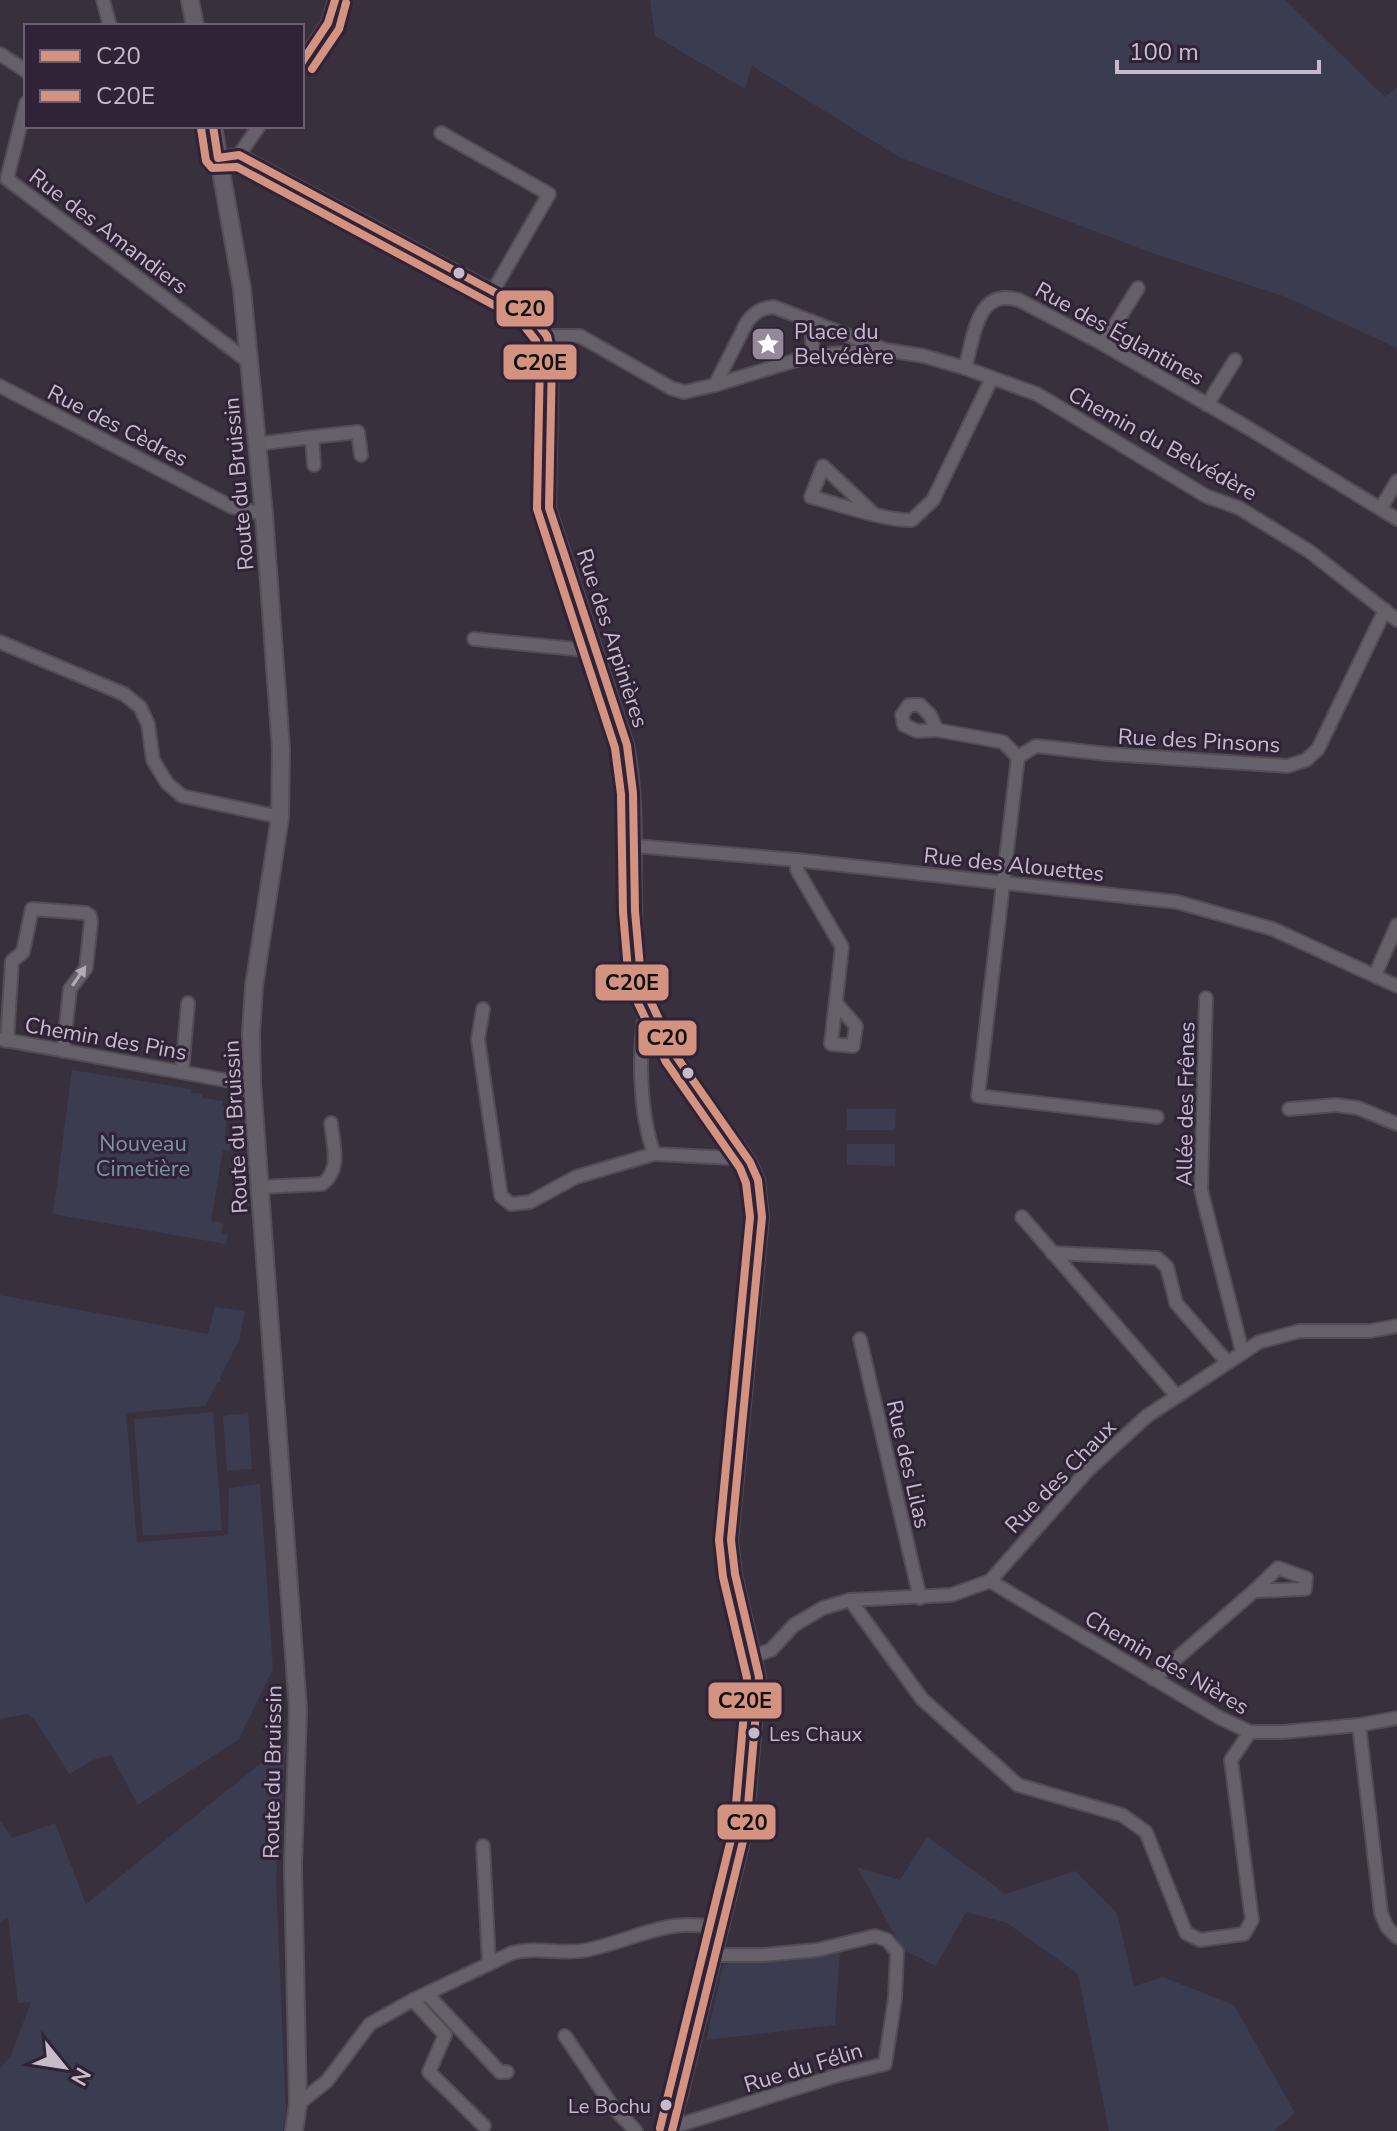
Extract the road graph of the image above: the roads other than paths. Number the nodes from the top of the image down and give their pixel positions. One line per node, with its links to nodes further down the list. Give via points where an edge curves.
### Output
1 (103, 0): 4 (street)
2 (190, 0): 5 (street)
3 (335, 0): 7 (street, via 328,23)
4 (109, 24)
5 (195, 24)
6 (0, 54): 8 (street)
7 (304, 59)
8 (24, 70)
9 (24, 111): 23 (street, Rue des Amandiers, via 7,179)
10 (213, 128): 14 (street, Route du Bruissin)
11 (258, 128): 13 (street)
12 (441, 133): 16 (street, via 549,194)
13 (239, 155): 14 (street); 16 (street)
14 (218, 158): 23 (street, Route du Bruissin, via 242,289)
15 (1138, 288): 19 (street)
16 (493, 291): 18 (street, via 526,309)
17 (811, 321): 20 (street, Chemin du Belvédère); 21 (street); 26 (street, Chemin du Belvédère, via 774,307 754,313)
18 (547, 336): 26 (street, Chemin du Belvédère, via 580,336 684,392); 42 (street, Rue des Arpinières, via 552,357 549,508)
19 (1103, 344): 24 (street, Rue des Églantines, via 1006,296 981,310); 28 (street, Rue des Églantines)
20 (886, 350): 21 (street, Chemin du Belvédère); 24 (street, Chemin du Belvédère)
21 (813, 355): 26 (street, Chemin du Belvédère)
22 (1235, 360): 28 (street, Rue des Églantines)
23 (249, 362): 30 (street, Route du Bruissin)
24 (965, 368): 25 (street, Chemin du Belvédère)
25 (992, 378): 35 (street, via 933,500 912,520); 38 (street, Chemin du Belvédère, via 1037,394 1206,496 1239,508 1309,551)
26 (715, 385)
27 (0, 386): 36 (street, Rue des Cèdres, via 232,507)
28 (1207, 405): 34 (street, Rue des Églantines)
29 (312, 437): 30 (street); 31 (street, via 358,432); 32 (street)
30 (257, 444): 36 (street, Route du Bruissin)
31 (361, 455)
32 (314, 465)
33 (1397, 481): 34 (street)
34 (1381, 508): 37 (street, Rue des Églantines)
35 (873, 513): 35 (street, via 811,497 823,466 843,485)
36 (264, 514): 45 (street, Route du Bruissin, via 281,749)
37 (1397, 519)
38 (1385, 610): 39 (street, Chemin du Belvédère); 44 (street, Rue des Pinsons, via 1318,749 1306,760 1288,766 1036,746)
39 (1397, 620)
40 (474, 639): 42 (street)
41 (0, 642): 45 (street, via 124,694 140,707 153,760 182,796)
42 (595, 651): 46 (street, Rue des Arpinières, via 627,745)
43 (937, 730): 44 (street, via 1003,742)
44 (1018, 757): 48 (street)
45 (280, 817): 60 (street, Route du Bruissin, via 254,986)
46 (636, 846): 47 (street, Rue des Alouettes); 53 (street, Rue des Arpinières, via 636,936)
47 (797, 860): 48 (street, Rue des Alouettes); 55 (street, via 797,870 842,947)
48 (1002, 882): 50 (street, Rue des Alouettes, via 1177,902 1273,929); 62 (street, via 978,1096)
49 (1397, 925): 50 (street)
50 (1375, 975): 51 (street, Rue des Alouettes)
51 (1397, 986)
52 (1206, 998): 72 (street, Allée des Frênes, via 1201,1190)
53 (648, 1001): 65 (street, Rue des Arpinières, via 642,1026 643,1068 646,1130); 66 (street, Rue des Arpinières, via 661,1031)
54 (188, 1003): 59 (street)
55 (836, 1003)
56 (483, 1009): 65 (street, via 478,1039 501,1196 511,1204 530,1202 576,1177)
57 (3, 1040): 58 (street, Chemin des Pins); 58 (street, one-way to 57, via 70,989 86,968 91,922 86,913 32,909 23,952 12,961)
58 (63, 1051): 59 (street, Chemin des Pins)
59 (182, 1072): 60 (street, Chemin des Pins)
60 (252, 1082): 67 (street, Route du Bruissin)
61 (1289, 1109): 64 (street, via 1358,1108)
62 (1157, 1117)
63 (331, 1123): 67 (street, via 335,1169 330,1179 322,1184)
64 (1397, 1124)
65 (654, 1154): 66 (street)
66 (745, 1155): 79 (street, Rue des Arpinières, via 758,1180 762,1217 731,1540)
67 (260, 1187): 93 (street, Route du Bruissin, via 298,1709 293,1866)
68 (1022, 1217): 69 (street)
69 (1052, 1253): 73 (street, via 1157,1258 1167,1267 1176,1303); 74 (street)
70 (1397, 1326): 72 (street, Rue des Chaux, via 1300,1331)
71 (860, 1339): 77 (street, Rue des Lilas)
72 (1242, 1351): 73 (street, Rue des Chaux)
73 (1227, 1362): 74 (street, Rue des Chaux)
74 (1176, 1395): 75 (street, Rue des Chaux, via 1088,1470)
75 (990, 1581): 77 (street, Rue des Chaux, via 951,1595); 80 (street, Chemin des Nières)
76 (1254, 1591): 80 (street)
77 (920, 1598): 78 (street, Rue des Chaux)
78 (850, 1600): 79 (street, Rue des Chaux, via 823,1608 794,1625 771,1650); 83 (street, via 922,1699 1018,1785 1122,1815 1146,1832 1186,1933 1200,1940 1244,1934 1252,1920 1231,1760)
79 (756, 1655): 85 (street, Rue des Arpinières, via 759,1684 746,1829)
80 (1153, 1679): 83 (street, Chemin des Nières)
81 (1397, 1718): 82 (street, Chemin des Nières)
82 (1359, 1725): 83 (street, Chemin des Nières); 86 (street, via 1381,1913)
83 (1250, 1732)
84 (483, 1846): 88 (street)
85 (721, 1929): 87 (street, Rue des Arpinières); 88 (street, via 680,1923 585,1950 529,1948)
86 (1397, 1937)
87 (715, 1955): 95 (street, Rue des Arpinières); 95 (street, Rue du Félin, via 817,1950 875,1936 887,1940 897,1952 885,2064)
88 (489, 1963): 89 (street)
89 (427, 1994): 90 (street); 92 (street, via 500,2072)
90 (413, 2000): 93 (street, via 370,2024 327,2081); 94 (street, via 445,2035 429,2072)
91 (565, 2036): 97 (street, via 613,2107)
92 (507, 2072)
93 (298, 2104): 96 (street, Route du Bruissin)
94 (484, 2126)
95 (673, 2129)
96 (294, 2131)
97 (636, 2131)

